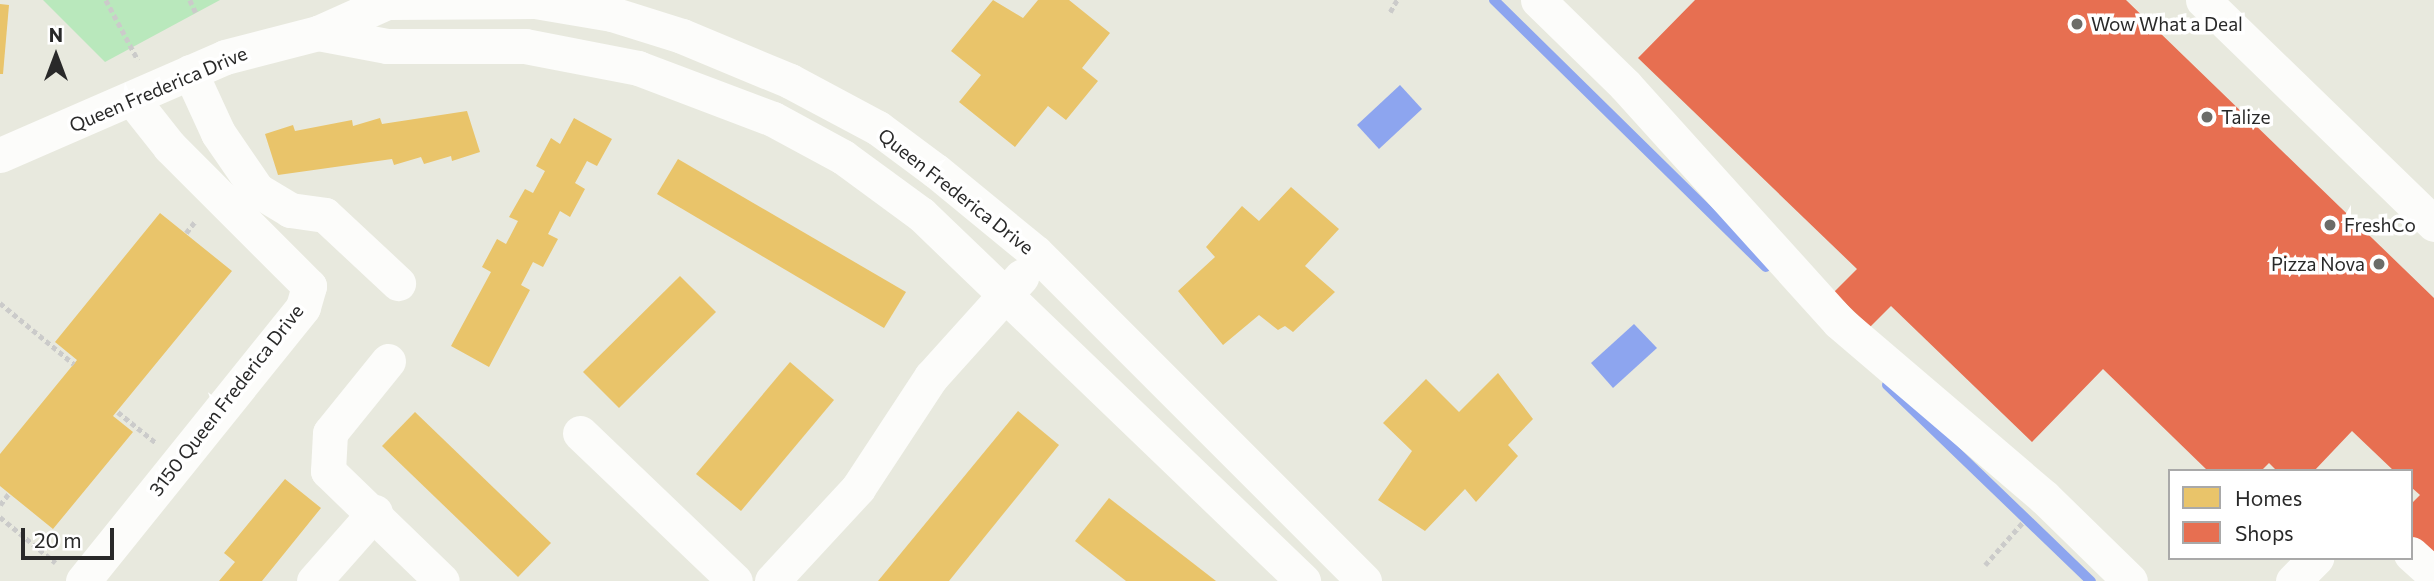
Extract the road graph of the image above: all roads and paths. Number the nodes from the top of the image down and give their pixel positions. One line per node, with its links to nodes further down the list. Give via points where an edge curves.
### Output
1 (106, 0): 10 (path)
2 (190, 0): 7 (path)
3 (1397, 0): 6 (path)
4 (1538, 0): 38 (street, via 1625,85 1839,323 2044,497)
5 (2203, 0): 12 (street)
6 (1390, 12)
7 (196, 13)
8 (318, 33): 9 (street, Queen Frederica Drive); 13 (street, Queen Frederica Drive, via 387,2 535,1 647,25 741,59 878,128); 15 (street, Queen Frederica Drive, via 387,46 525,46 638,68 692,86 773,119 843,157 921,214)
9 (190, 72): 10 (street, Queen Frederica Drive); 14 (street, via 218,133 257,190 290,210 325,215)
10 (143, 94): 11 (street, Queen Frederica Drive); 21 (street, 3150 Queen Frederica Drive, via 170,147 309,286 303,307)
11 (0, 155)
12 (2434, 224)
13 (1036, 254): 15 (street); 37 (street, Queen Frederica Drive)
14 (398, 283)
15 (1009, 298): 35 (street, via 931,377 858,488); 36 (street, Queen Frederica Drive)
16 (0, 303): 18 (path)
17 (388, 361): 24 (street, via 330,433 326,454 328,471)
18 (74, 364)
19 (118, 412): 21 (path)
20 (580, 433): 34 (street)
21 (178, 462): 31 (street, 3150 Queen Frederica Drive)
22 (9, 493): 23 (path)
23 (0, 505)
24 (375, 512): 32 (street); 33 (street)
25 (0, 517): 31 (path)
26 (2016, 529): 29 (path)
27 (2413, 556): 30 (street)
28 (2314, 560): 39 (street)
29 (1985, 565)
30 (2434, 575)
31 (76, 577)
32 (314, 581)
33 (442, 581)
34 (735, 581)
35 (772, 581)
36 (1303, 581)
37 (1364, 581)
38 (2130, 581)
39 (2293, 581)

